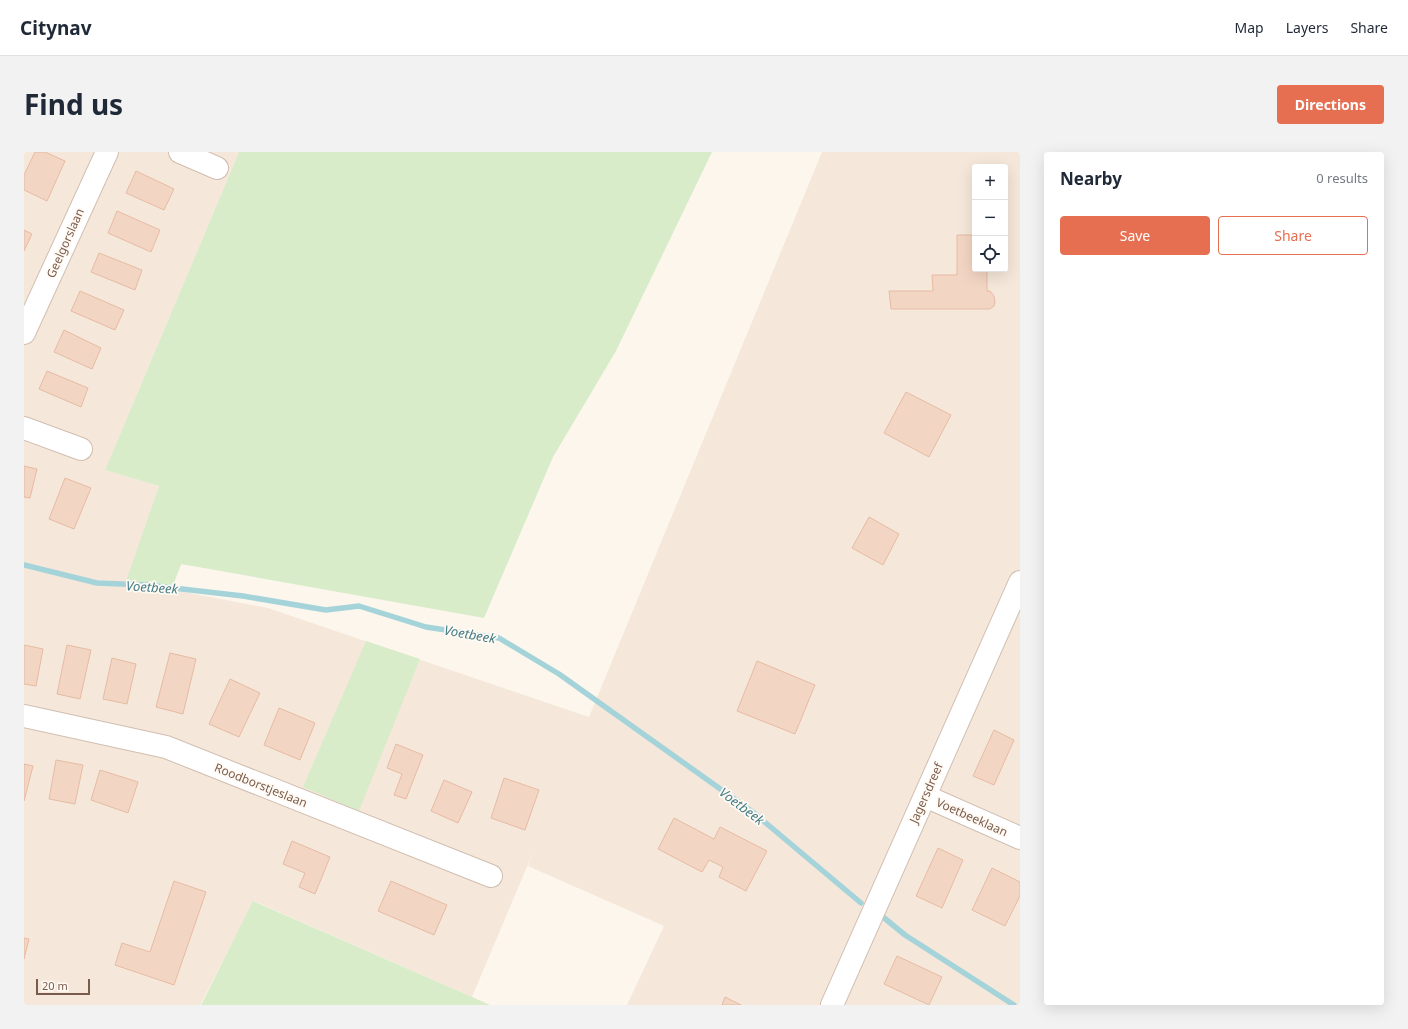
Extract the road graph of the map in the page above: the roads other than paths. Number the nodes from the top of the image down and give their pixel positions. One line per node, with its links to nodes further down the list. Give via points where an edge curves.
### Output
1 (106, 152): 4 (street, Geelgorslaan)
2 (180, 152): 3 (street)
3 (217, 168)
4 (24, 333)
5 (24, 428): 6 (street)
6 (81, 448)
7 (1020, 582): 9 (street, Jagersdreef)
8 (24, 716): 11 (street, Roodborstjeslaan, via 166,747)
9 (925, 796): 10 (street, Voetbeeklaan); 12 (street, Jagersdreef)
10 (1020, 838)
11 (491, 876)
12 (832, 1005)

